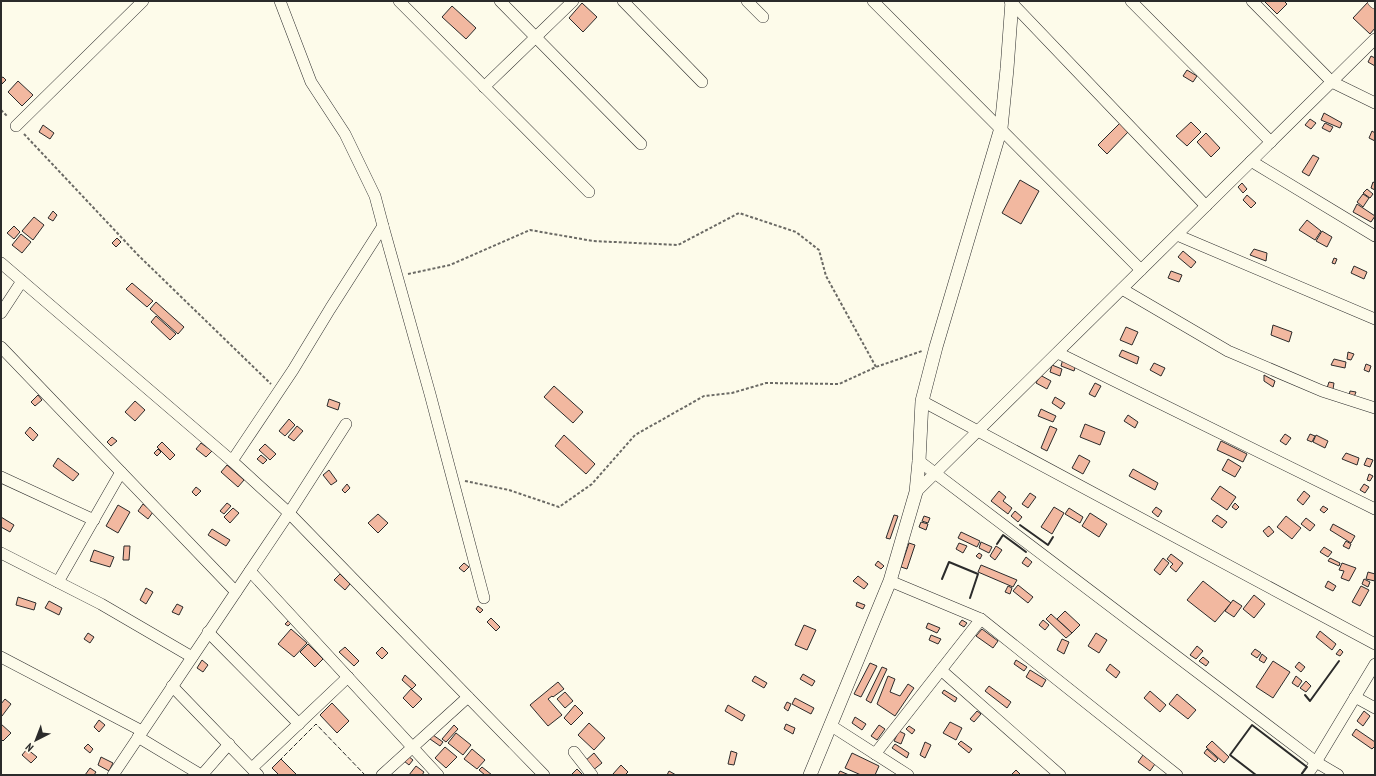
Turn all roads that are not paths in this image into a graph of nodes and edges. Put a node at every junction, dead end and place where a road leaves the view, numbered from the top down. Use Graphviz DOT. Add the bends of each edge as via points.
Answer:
graph roads {
  1 [pos="143,1"];
  2 [pos="280,1"];
  3 [pos="399,1"];
  4 [pos="500,1"];
  5 [pos="573,1"];
  6 [pos="623,1"];
  7 [pos="747,1"];
  8 [pos="873,1"];
  9 [pos="1131,1"];
  10 [pos="1252,1"];
  11 [pos="1373,1"];
  12 [pos="1012,2"];
  13 [pos="1375,3"];
  14 [pos="763,17"];
  15 [pos="536,37"];
  16 [pos="1375,39"];
  17 [pos="702,82"];
  18 [pos="1332,82"];
  19 [pos="484,87"];
  20 [pos="1375,103"];
  21 [pos="16,126"];
  22 [pos="1000,128"];
  23 [pos="1271,142"];
  24 [pos="641,144"];
  25 [pos="1251,161"];
  26 [pos="589,192"];
  27 [pos="1206,206"];
  28 [pos="383,226"];
  29 [pos="1177,234"];
  30 [pos="1375,236"];
  31 [pos="1,263"];
  32 [pos="1141,270"];
  33 [pos="22,281"];
  34 [pos="1122,289"];
  35 [pos="1,313"];
  36 [pos="1375,319"];
  37 [pos="1,347"];
  38 [pos="1058,353"];
  39 [pos="922,401"];
  40 [pos="1375,408"];
  41 [pos="346,424"];
  42 [pos="978,431"];
  43 [pos="920,460"];
  44 [pos="232,461"];
  45 [pos="121,472"];
  46 [pos="936,473"];
  47 [pos="1,477"];
  48 [pos="916,492"];
  49 [pos="1375,509"];
  50 [pos="289,513"];
  51 [pos="94,520"];
  52 [pos="1,553"];
  53 [pos="250,570"];
  54 [pos="890,581"];
  55 [pos="58,582"];
  56 [pos="236,592"];
  57 [pos="484,598"];
  58 [pos="981,619"];
  59 [pos="208,632"];
  60 [pos="1375,644"];
  61 [pos="1,657"];
  62 [pos="192,657"];
  63 [pos="1375,664"];
  64 [pos="940,670"];
  65 [pos="348,677"];
  66 [pos="172,686"];
  67 [pos="468,697"];
  68 [pos="1355,697"];
  69 [pos="1375,708"];
  70 [pos="299,724"];
  71 [pos="830,725"];
  72 [pos="140,734"];
  73 [pos="229,744"];
  74 [pos="413,747"];
  75 [pos="574,752"];
  76 [pos="874,754"];
  77 [pos="1316,762"];
  78 [pos="255,772"];
  79 [pos="113,775"];
  80 [pos="201,775"];
  81 [pos="382,775"];
  82 [pos="438,775"];
  83 [pos="544,775"];
  84 [pos="592,775"];
  85 [pos="810,775"];
  86 [pos="908,775"];
  87 [pos="1060,775"];
  88 [pos="1177,775"];
  89 [pos="1307,775"];
  90 [pos="1338,775"];
  1 -- 21 [label="street"];
  2 -- 28 [label="street" via="311,82 345,134 375,196"];
  3 -- 19 [label="street"];
  4 -- 15 [label="street"];
  5 -- 15 [label="street"];
  6 -- 17 [label="street"];
  7 -- 14 [label="street"];
  8 -- 22 [label="street"];
  9 -- 23 [label="street"];
  10 -- 18 [label="street"];
  11 -- 13 [label="street"];
  12 -- 22 [label="street"];
  12 -- 27 [label="street"];
  15 -- 19 [label="street"];
  15 -- 24 [label="street"];
  16 -- 18 [label="street"];
  18 -- 20 [label="street"];
  18 -- 23 [label="street"];
  19 -- 26 [label="street"];
  22 -- 32 [label="street"];
  22 -- 39 [label="street"];
  23 -- 25 [label="street"];
  25 -- 27 [label="street"];
  25 -- 30 [label="street"];
  27 -- 29 [label="street"];
  28 -- 44 [label="street"];
  28 -- 57 [label="street"];
  29 -- 32 [label="street"];
  29 -- 36 [label="street"];
  31 -- 33 [label="street"];
  32 -- 34 [label="street"];
  33 -- 35 [label="street"];
  33 -- 44 [label="street"];
  34 -- 38 [label="street"];
  34 -- 40 [label="street" via="1228,351 1322,392"];
  37 -- 45 [label="street"];
  38 -- 42 [label="street"];
  38 -- 49 [label="street"];
  39 -- 42 [label="street"];
  39 -- 43 [label="street"];
  41 -- 50 [label="street"];
  42 -- 46 [label="street"];
  42 -- 60 [label="street"];
  43 -- 46 [label="street"];
  43 -- 48 [label="street"];
  44 -- 50 [label="street"];
  45 -- 51 [label="street"];
  45 -- 56 [label="street"];
  46 -- 48 [label="street"];
  46 -- 77 [label="street"];
  47 -- 51 [label="street"];
  48 -- 54 [label="street"];
  50 -- 53 [label="street"];
  50 -- 67 [label="street"];
  51 -- 55 [label="street"];
  52 -- 55 [label="street"];
  53 -- 56 [label="street"];
  53 -- 65 [label="street"];
  54 -- 58 [label="street"];
  54 -- 71 [label="street"];
  55 -- 62 [label="street"];
  56 -- 59 [label="street"];
  58 -- 64 [label="street"];
  58 -- 88 [label="street"];
  59 -- 62 [label="street"];
  59 -- 70 [label="street"];
  61 -- 72 [label="street"];
  62 -- 66 [label="street"];
  63 -- 68 [label="street"];
  64 -- 76 [label="street"];
  64 -- 87 [label="street"];
  65 -- 70 [label="street"];
  65 -- 74 [label="street"];
  66 -- 72 [label="street"];
  66 -- 73 [label="street"];
  67 -- 74 [label="street"];
  67 -- 83 [label="street"];
  68 -- 69 [label="street"];
  68 -- 77 [label="street"];
  70 -- 78 [label="street"];
  71 -- 76 [label="street"];
  71 -- 85 [label="street"];
  72 -- 79 [label="street"];
  72 -- 80 [label="street"];
  73 -- 78 [label="street"];
  73 -- 80 [label="street"];
  74 -- 81 [label="street"];
  74 -- 82 [label="street"];
  75 -- 84 [label="street"];
  76 -- 86 [label="street"];
  77 -- 89 [label="street"];
  77 -- 90 [label="street"];
}
